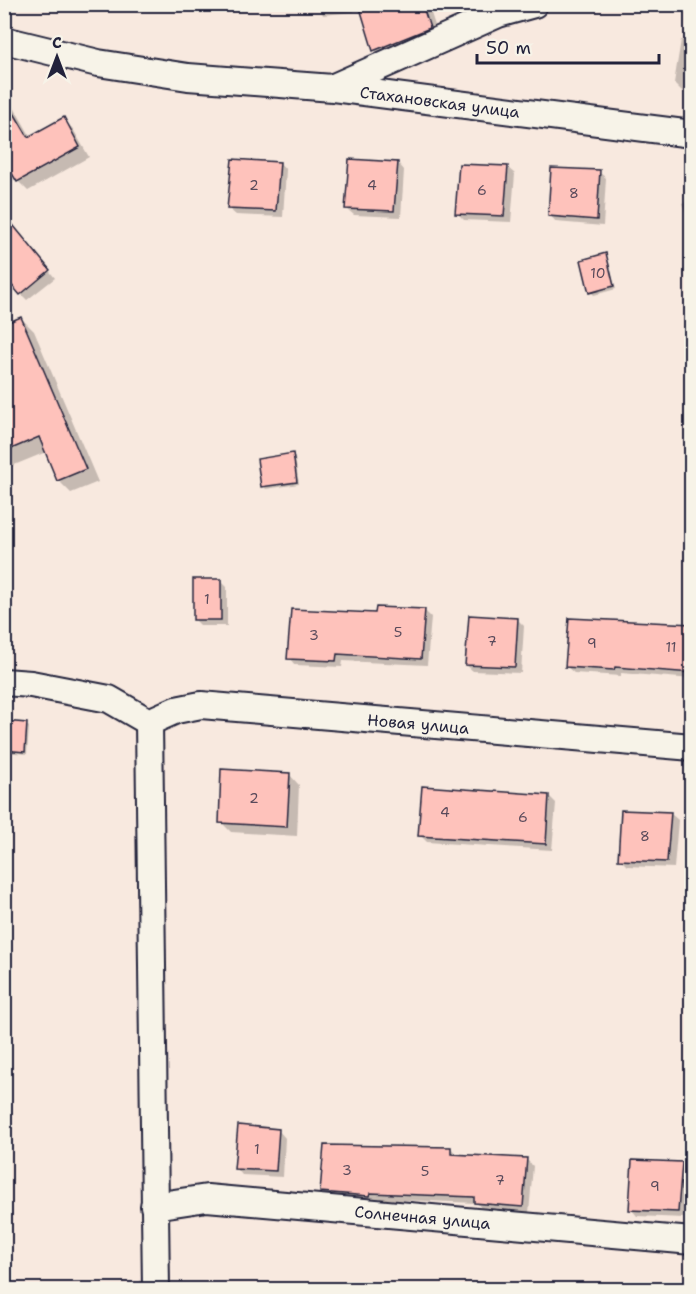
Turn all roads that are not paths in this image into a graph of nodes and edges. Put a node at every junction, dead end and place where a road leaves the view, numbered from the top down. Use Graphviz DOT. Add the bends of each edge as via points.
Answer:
graph roads {
  1 [pos="534,4"];
  2 [pos="4,40"];
  3 [pos="333,88"];
  4 [pos="692,134"];
  5 [pos="4,682"];
  6 [pos="149,722"];
  7 [pos="692,747"];
  8 [pos="154,1206"];
  9 [pos="692,1241"];
  10 [pos="156,1290"];
  1 -- 3 [label="street" via="498,14"];
  2 -- 3 [label="street, Стахановская улица" via="98,63 188,77"];
  3 -- 4 [label="street, Стахановская улица"];
  5 -- 6 [label="street" via="110,699"];
  6 -- 7 [label="street, Новая улица" via="176,710 201,705"];
  6 -- 8 [label="street"];
  8 -- 9 [label="street, Солнечная улица" via="207,1198"];
  8 -- 10 [label="street"];
}
